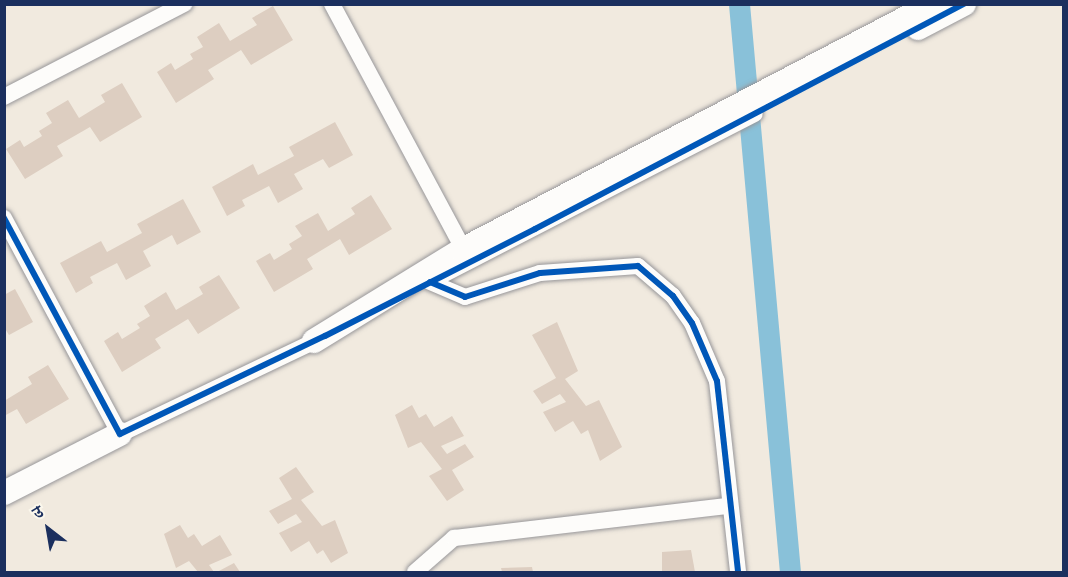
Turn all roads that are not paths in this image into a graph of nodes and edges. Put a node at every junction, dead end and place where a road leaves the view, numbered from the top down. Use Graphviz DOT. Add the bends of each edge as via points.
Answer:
graph roads {
  1 [pos="184,4"];
  2 [pos="332,4"];
  3 [pos="933,4"];
  4 [pos="964,4"];
  5 [pos="4,97"];
  6 [pos="752,107"];
  7 [pos="4,218"];
  8 [pos="466,256"];
  9 [pos="430,282"];
  10 [pos="314,341"];
  11 [pos="120,434"];
  12 [pos="4,493"];
  13 [pos="725,506"];
  14 [pos="419,571"];
  15 [pos="738,573"];
  1 -- 5 [label="street"];
  2 -- 8 [label="street"];
  3 -- 6 [label="street"];
  4 -- 6 [label="street"];
  6 -- 8 [label="street"];
  7 -- 11 [label="street"];
  8 -- 9 [label="street"];
  8 -- 10 [label="street"];
  9 -- 10 [label="street"];
  9 -- 15 [label="street" via="465,297 540,273 638,266 673,296 692,323 717,381"];
  10 -- 11 [label="street"];
  11 -- 12 [label="street"];
  13 -- 14 [label="street" via="454,538"];
}
